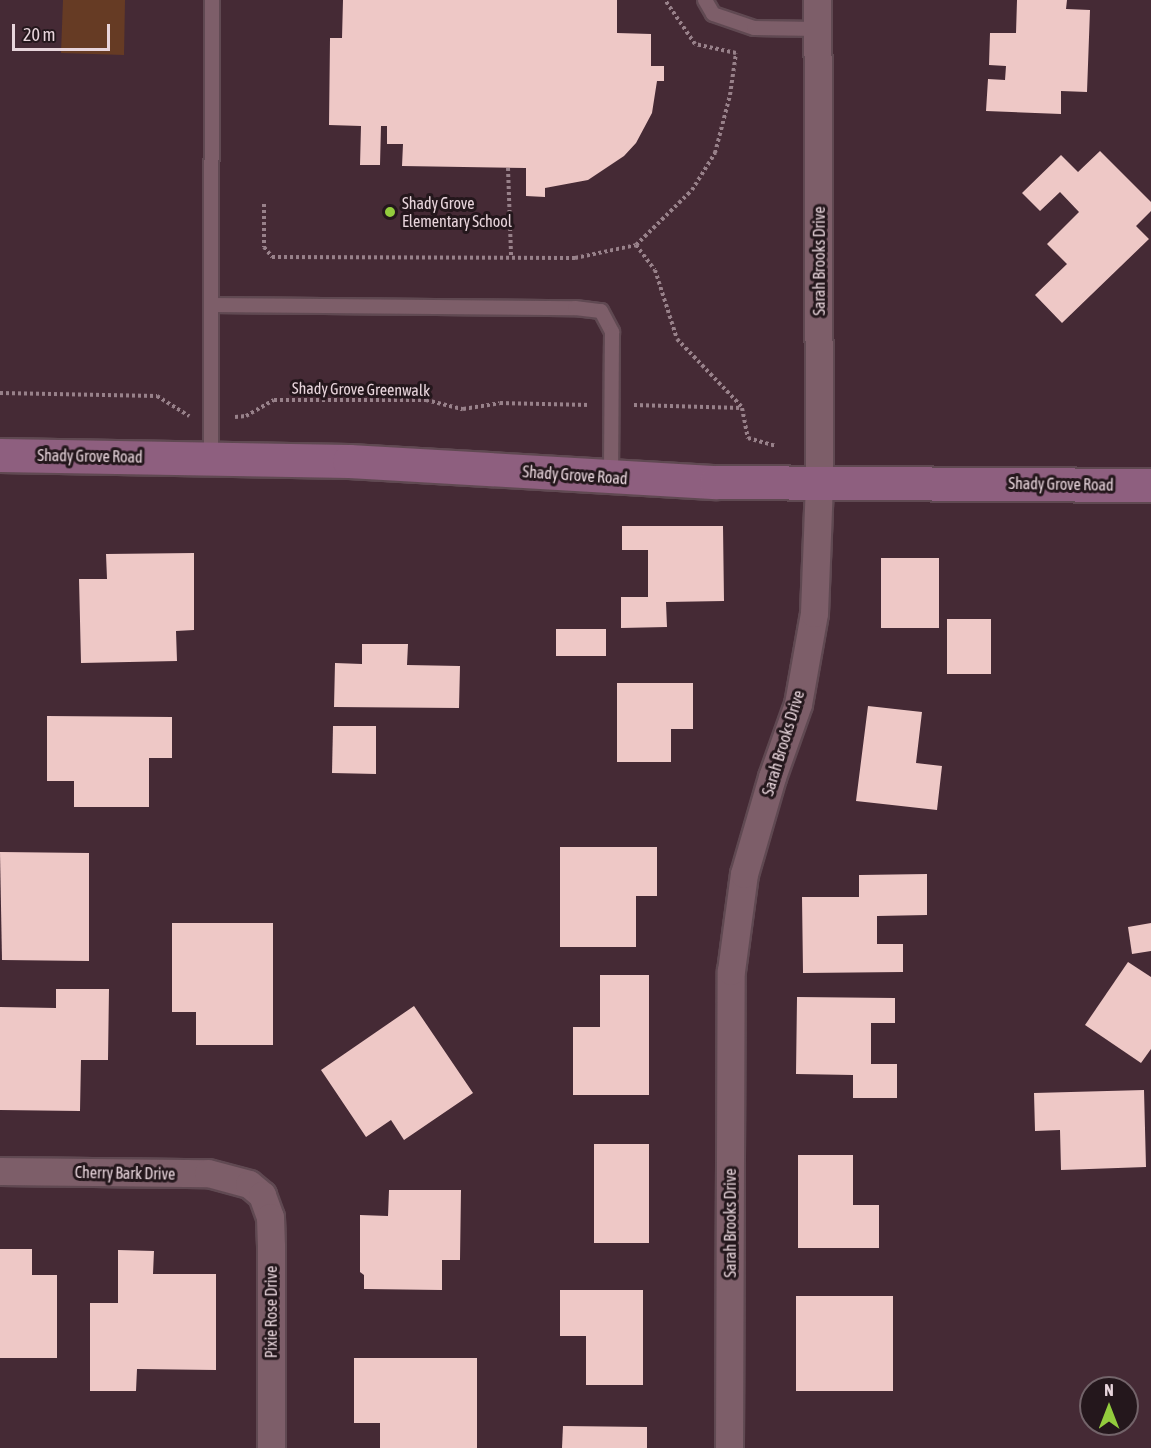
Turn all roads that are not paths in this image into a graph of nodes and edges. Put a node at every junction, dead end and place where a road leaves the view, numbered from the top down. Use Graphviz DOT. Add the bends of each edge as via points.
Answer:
graph roads {
  1 [pos="212,0"];
  2 [pos="705,0"];
  3 [pos="817,0"];
  4 [pos="817,29"];
  5 [pos="210,305"];
  6 [pos="0,455"];
  7 [pos="211,458"];
  8 [pos="611,478"];
  9 [pos="819,482"];
  10 [pos="1151,485"];
  11 [pos="0,1171"];
  12 [pos="249,1184"];
  13 [pos="272,1448"];
  14 [pos="729,1448"];
  1 -- 5 [label="lane"];
  2 -- 4 [label="lane" via="712,14 754,28"];
  3 -- 4 [label="street, Sarah Brooks Drive"];
  4 -- 9 [label="street, Sarah Brooks Drive"];
  5 -- 7 [label="lane"];
  5 -- 8 [label="lane" via="601,311 612,332"];
  6 -- 7 [label="main road, Shady Grove Road"];
  7 -- 8 [label="main road, Shady Grove Road" via="384,463"];
  8 -- 9 [label="main road, Shady Grove Road"];
  9 -- 10 [label="main road, Shady Grove Road"];
  9 -- 14 [label="street, Sarah Brooks Drive" via="814,613 798,704 744,874 731,971"];
  11 -- 12 [label="street, Cherry Bark Drive" via="208,1173"];
  12 -- 13 [label="street, Pixie Rose Drive" via="262,1195 270,1217"];
}
